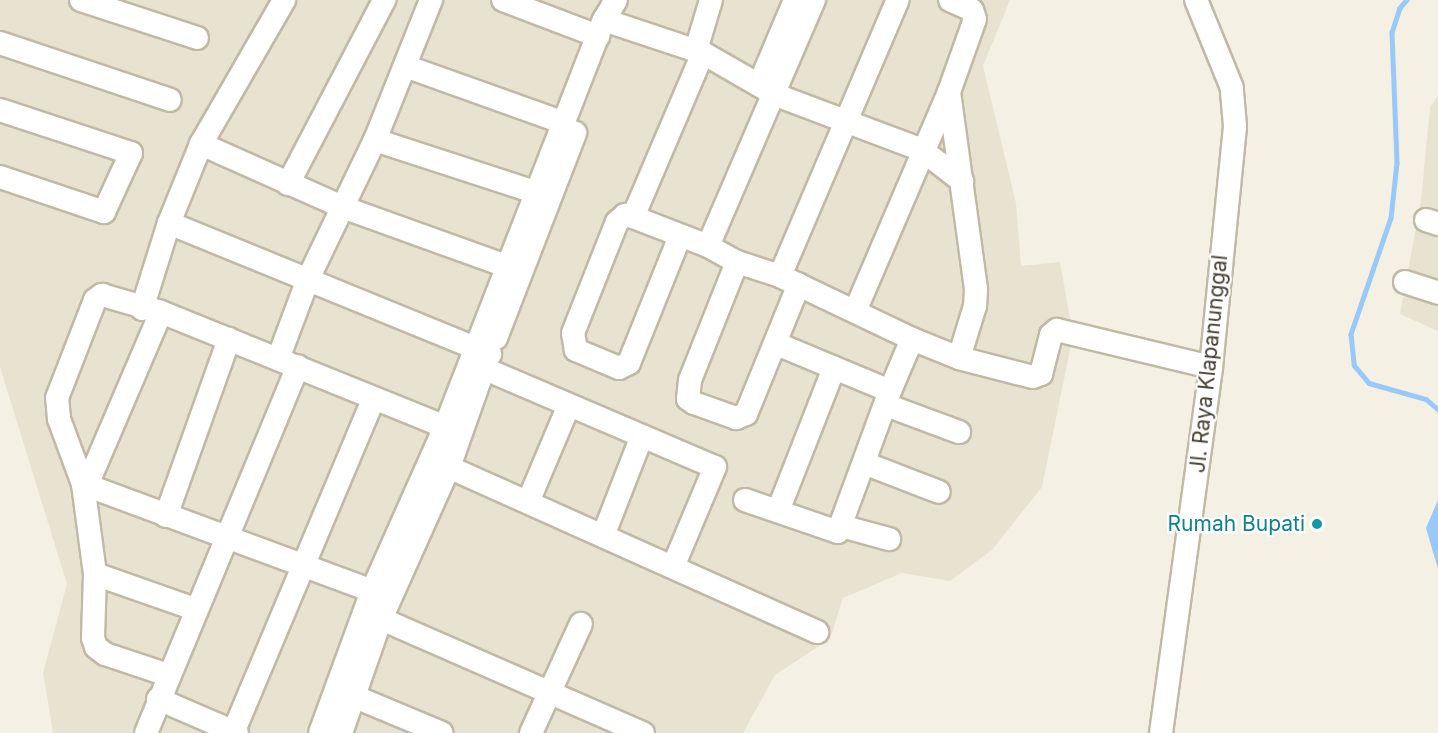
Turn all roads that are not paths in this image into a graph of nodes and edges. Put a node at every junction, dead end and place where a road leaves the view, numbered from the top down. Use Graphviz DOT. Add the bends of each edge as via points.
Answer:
graph roads {
  1 [pos="81,0"];
  2 [pos="284,0"];
  3 [pos="384,0"];
  4 [pos="502,0"];
  5 [pos="711,0"];
  6 [pos="795,0"];
  7 [pos="814,0"];
  8 [pos="898,0"];
  9 [pos="950,0"];
  10 [pos="1196,0"];
  11 [pos="423,2"];
  12 [pos="610,18"];
  13 [pos="197,38"];
  14 [pos="0,43"];
  15 [pos="699,52"];
  16 [pos="405,66"];
  17 [pos="768,90"];
  18 [pos="949,93"];
  19 [pos="170,100"];
  20 [pos="0,110"];
  21 [pos="849,121"];
  22 [pos="564,123"];
  23 [pos="375,141"];
  24 [pos="201,144"];
  25 [pos="922,150"];
  26 [pos="0,177"];
  27 [pos="962,181"];
  28 [pos="288,184"];
  29 [pos="535,192"];
  30 [pos="345,208"];
  31 [pos="633,218"];
  32 [pos="169,223"];
  33 [pos="680,236"];
  34 [pos="708,246"];
  35 [pos="736,262"];
  36 [pos="506,266"];
  37 [pos="308,279"];
  38 [pos="789,280"];
  39 [pos="1405,282"];
  40 [pos="1438,293"];
  41 [pos="856,309"];
  42 [pos="152,310"];
  43 [pos="229,339"];
  44 [pos="912,339"];
  45 [pos="777,344"];
  46 [pos="481,358"];
  47 [pos="959,358"];
  48 [pos="288,362"];
  49 [pos="834,368"];
  50 [pos="1211,368"];
  51 [pos="374,398"];
  52 [pos="888,398"];
  53 [pos="569,405"];
  54 [pos="445,427"];
  55 [pos="959,432"];
  56 [pos="642,436"];
  57 [pos="440,463"];
  58 [pos="864,463"];
  59 [pos="85,484"];
  60 [pos="939,492"];
  61 [pos="745,500"];
  62 [pos="528,502"];
  63 [pos="777,511"];
  64 [pos="166,516"];
  65 [pos="841,526"];
  66 [pos="603,536"];
  67 [pos="225,537"];
  68 [pos="889,539"];
  69 [pos="303,565"];
  70 [pos="673,567"];
  71 [pos="95,574"];
  72 [pos="372,607"];
  73 [pos="195,609"];
  74 [pos="581,624"];
  75 [pos="817,632"];
  76 [pos="168,675"];
  77 [pos="549,692"];
  78 [pos="346,693"];
  79 [pos="158,699"];
  80 [pos="234,732"];
  81 [pos="146,733"];
  82 [pos="320,733"];
  83 [pos="341,733"];
  84 [pos="442,733"];
  85 [pos="531,733"];
  86 [pos="644,733"];
  87 [pos="1161,733"];
  1 -- 13 [label="street"];
  2 -- 24 [label="street"];
  3 -- 28 [label="street"];
  4 -- 12 [label="street"];
  5 -- 15 [label="street"];
  6 -- 17 [label="street"];
  7 -- 17 [label="street"];
  8 -- 21 [label="street"];
  9 -- 18 [label="street" via="972,10 975,19"];
  10 -- 50 [label="street, Jl. Raya Klapanunggal" via="1229,79 1235,126"];
  11 -- 16 [label="street"];
  12 -- 15 [label="street"];
  12 -- 22 [label="street"];
  12 -- 46 [label="street"];
  14 -- 19 [label="street"];
  15 -- 17 [label="street"];
  15 -- 31 [label="street"];
  16 -- 22 [label="street"];
  16 -- 23 [label="street"];
  17 -- 21 [label="street"];
  17 -- 34 [label="street"];
  18 -- 25 [label="street"];
  18 -- 27 [label="street"];
  20 -- 26 [label="street" via="131,153 104,212"];
  21 -- 25 [label="street"];
  21 -- 38 [label="street"];
  22 -- 29 [label="street"];
  23 -- 29 [label="street"];
  23 -- 30 [label="street"];
  24 -- 28 [label="street"];
  24 -- 32 [label="street"];
  25 -- 27 [label="street"];
  25 -- 41 [label="street"];
  27 -- 47 [label="street" via="976,299"];
  28 -- 30 [label="street"];
  29 -- 36 [label="street"];
  30 -- 36 [label="street"];
  30 -- 37 [label="street"];
  31 -- 33 [label="street"];
  31 -- 33 [label="street" via="625,215 619,219 572,341 579,352 619,368 631,359"];
  32 -- 37 [label="street"];
  32 -- 42 [label="street"];
  33 -- 34 [label="street"];
  34 -- 35 [label="street"];
  35 -- 38 [label="street"];
  35 -- 45 [label="street" via="690,380 688,399 736,418 743,417"];
  36 -- 46 [label="street"];
  37 -- 46 [label="street"];
  37 -- 48 [label="street"];
  38 -- 41 [label="street"];
  38 -- 45 [label="street"];
  39 -- 40 [label="street"];
  41 -- 44 [label="street"];
  42 -- 43 [label="street"];
  42 -- 59 [label="street"];
  42 -- 59 [label="street" via="102,295 95,300 59,384 59,419"];
  43 -- 48 [label="street"];
  43 -- 64 [label="street"];
  44 -- 47 [label="street"];
  44 -- 52 [label="street"];
  45 -- 49 [label="street"];
  46 -- 53 [label="street"];
  46 -- 54 [label="street"];
  46 -- 57 [label="street"];
  47 -- 50 [label="street" via="1037,376 1043,370 1051,336 1057,330"];
  48 -- 51 [label="street"];
  48 -- 67 [label="street"];
  49 -- 52 [label="street"];
  49 -- 63 [label="street"];
  50 -- 87 [label="street, Jl. Raya Klapanunggal"];
  51 -- 54 [label="street"];
  51 -- 69 [label="street"];
  52 -- 55 [label="street"];
  52 -- 58 [label="street"];
  53 -- 56 [label="street"];
  53 -- 62 [label="street"];
  54 -- 57 [label="street"];
  56 -- 66 [label="street"];
  56 -- 70 [label="street" via="715,467"];
  57 -- 62 [label="street"];
  57 -- 72 [label="street"];
  57 -- 72 [label="street"];
  58 -- 60 [label="street"];
  58 -- 65 [label="street"];
  59 -- 64 [label="street"];
  59 -- 71 [label="street"];
  61 -- 63 [label="street"];
  62 -- 66 [label="street"];
  63 -- 65 [label="street" via="833,533"];
  64 -- 67 [label="street"];
  65 -- 68 [label="street"];
  66 -- 70 [label="street"];
  67 -- 69 [label="street"];
  67 -- 73 [label="street"];
  69 -- 72 [label="street"];
  69 -- 80 [label="street"];
  70 -- 75 [label="street"];
  71 -- 73 [label="street"];
  71 -- 76 [label="street" via="96,647"];
  72 -- 77 [label="street"];
  72 -- 78 [label="street"];
  73 -- 76 [label="street"];
  74 -- 77 [label="street"];
  76 -- 79 [label="street"];
  77 -- 85 [label="street"];
  77 -- 86 [label="street"];
  78 -- 82 [label="street"];
  78 -- 83 [label="street"];
  78 -- 84 [label="street"];
  79 -- 80 [label="street"];
  79 -- 81 [label="street"];
}
